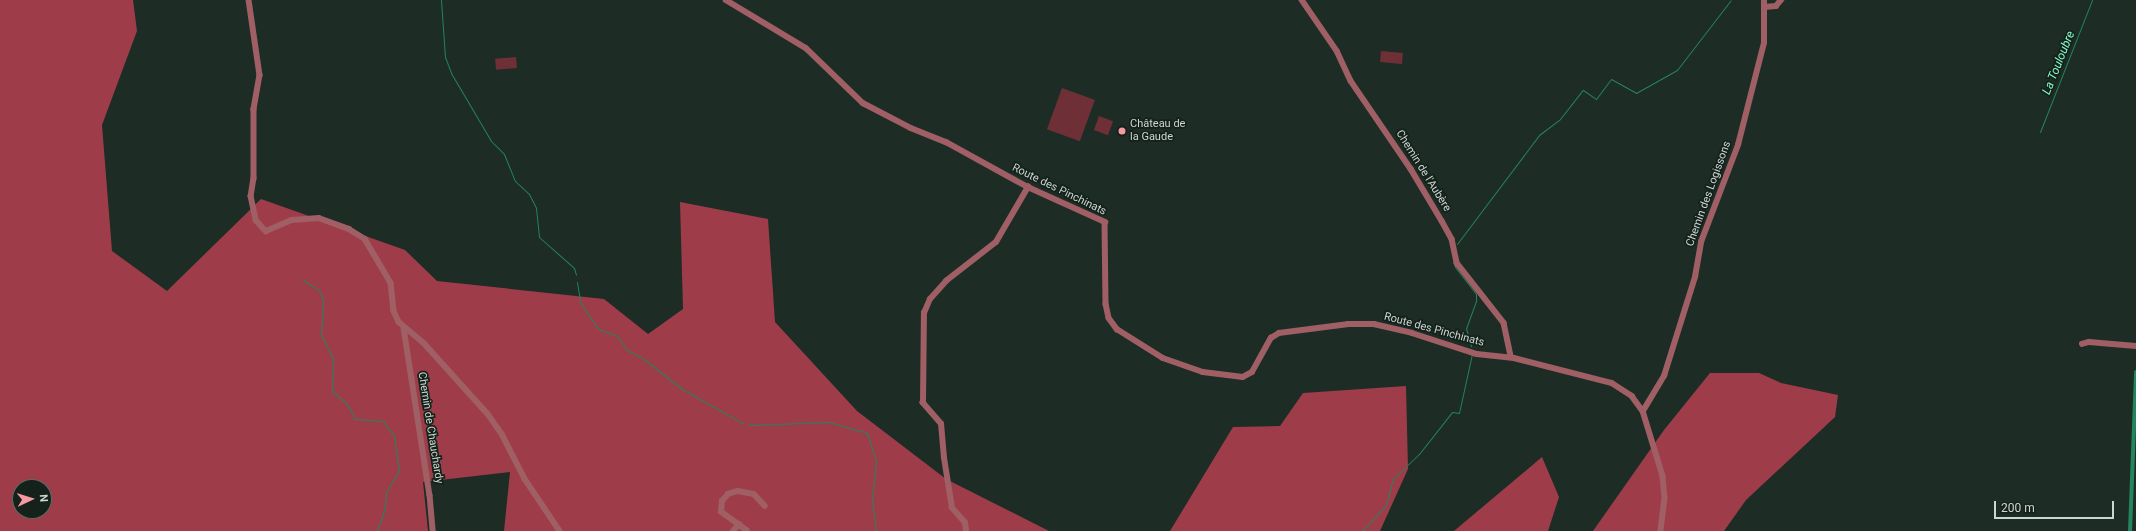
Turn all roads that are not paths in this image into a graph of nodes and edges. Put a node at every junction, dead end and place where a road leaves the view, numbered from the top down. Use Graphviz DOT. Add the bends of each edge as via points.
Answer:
graph roads {
  1 [pos="249,0"];
  2 [pos="726,0"];
  3 [pos="1302,0"];
  4 [pos="1764,0"];
  5 [pos="1781,0"];
  6 [pos="1764,7"];
  7 [pos="1028,187"];
  8 [pos="404,328"];
  9 [pos="2082,344"];
  10 [pos="2136,346"];
  11 [pos="1511,357"];
  12 [pos="1643,411"];
  13 [pos="765,506"];
  14 [pos="739,524"];
  15 [pos="433,531"];
  16 [pos="560,531"];
  17 [pos="733,531"];
  18 [pos="747,531"];
  19 [pos="966,531"];
  20 [pos="1661,531"];
  1 -- 8 [label="street" via="260,75 254,108 254,178 251,196 256,220 266,231 292,220 312,217 329,221 361,235 373,249 389,277 393,288 394,311"];
  2 -- 7 [label="street, Route des Pinchinats" via="806,48 863,103 910,128 946,142"];
  3 -- 11 [label="street, Chemin de l'Aubère" via="1337,51 1346,73 1411,169 1442,221 1452,239 1457,263 1504,323"];
  4 -- 6 [label="street, Chemin des Logissons"];
  5 -- 6 [label="street" via="1776,6"];
  6 -- 12 [label="street, Chemin des Logissons" via="1764,43 1738,145 1706,228 1695,277 1664,376"];
  7 -- 11 [label="street, Route des Pinchinats" via="1105,222 1106,304 1112,324 1147,349 1189,368 1243,377 1252,372 1271,338 1279,333 1348,324 1374,324 1477,354"];
  7 -- 19 [label="street" via="996,242 946,281 930,299 924,313 923,403 941,424 952,508 965,523"];
  8 -- 15 [label="street, Chemin de Chauchardy" via="430,495"];
  8 -- 16 [label="street" via="424,343 488,414 502,434 524,478"];
  9 -- 10 [label="street" via="2089,342"];
  11 -- 12 [label="street, Route des Pinchinats" via="1612,383 1632,396"];
  12 -- 20 [label="street, Route des Pinchinats" via="1663,476 1665,498"];
  13 -- 14 [label="street" via="754,494 738,491 728,494 722,501 720,512"];
  14 -- 17 [label="street"];
  14 -- 18 [label="street"];
}
